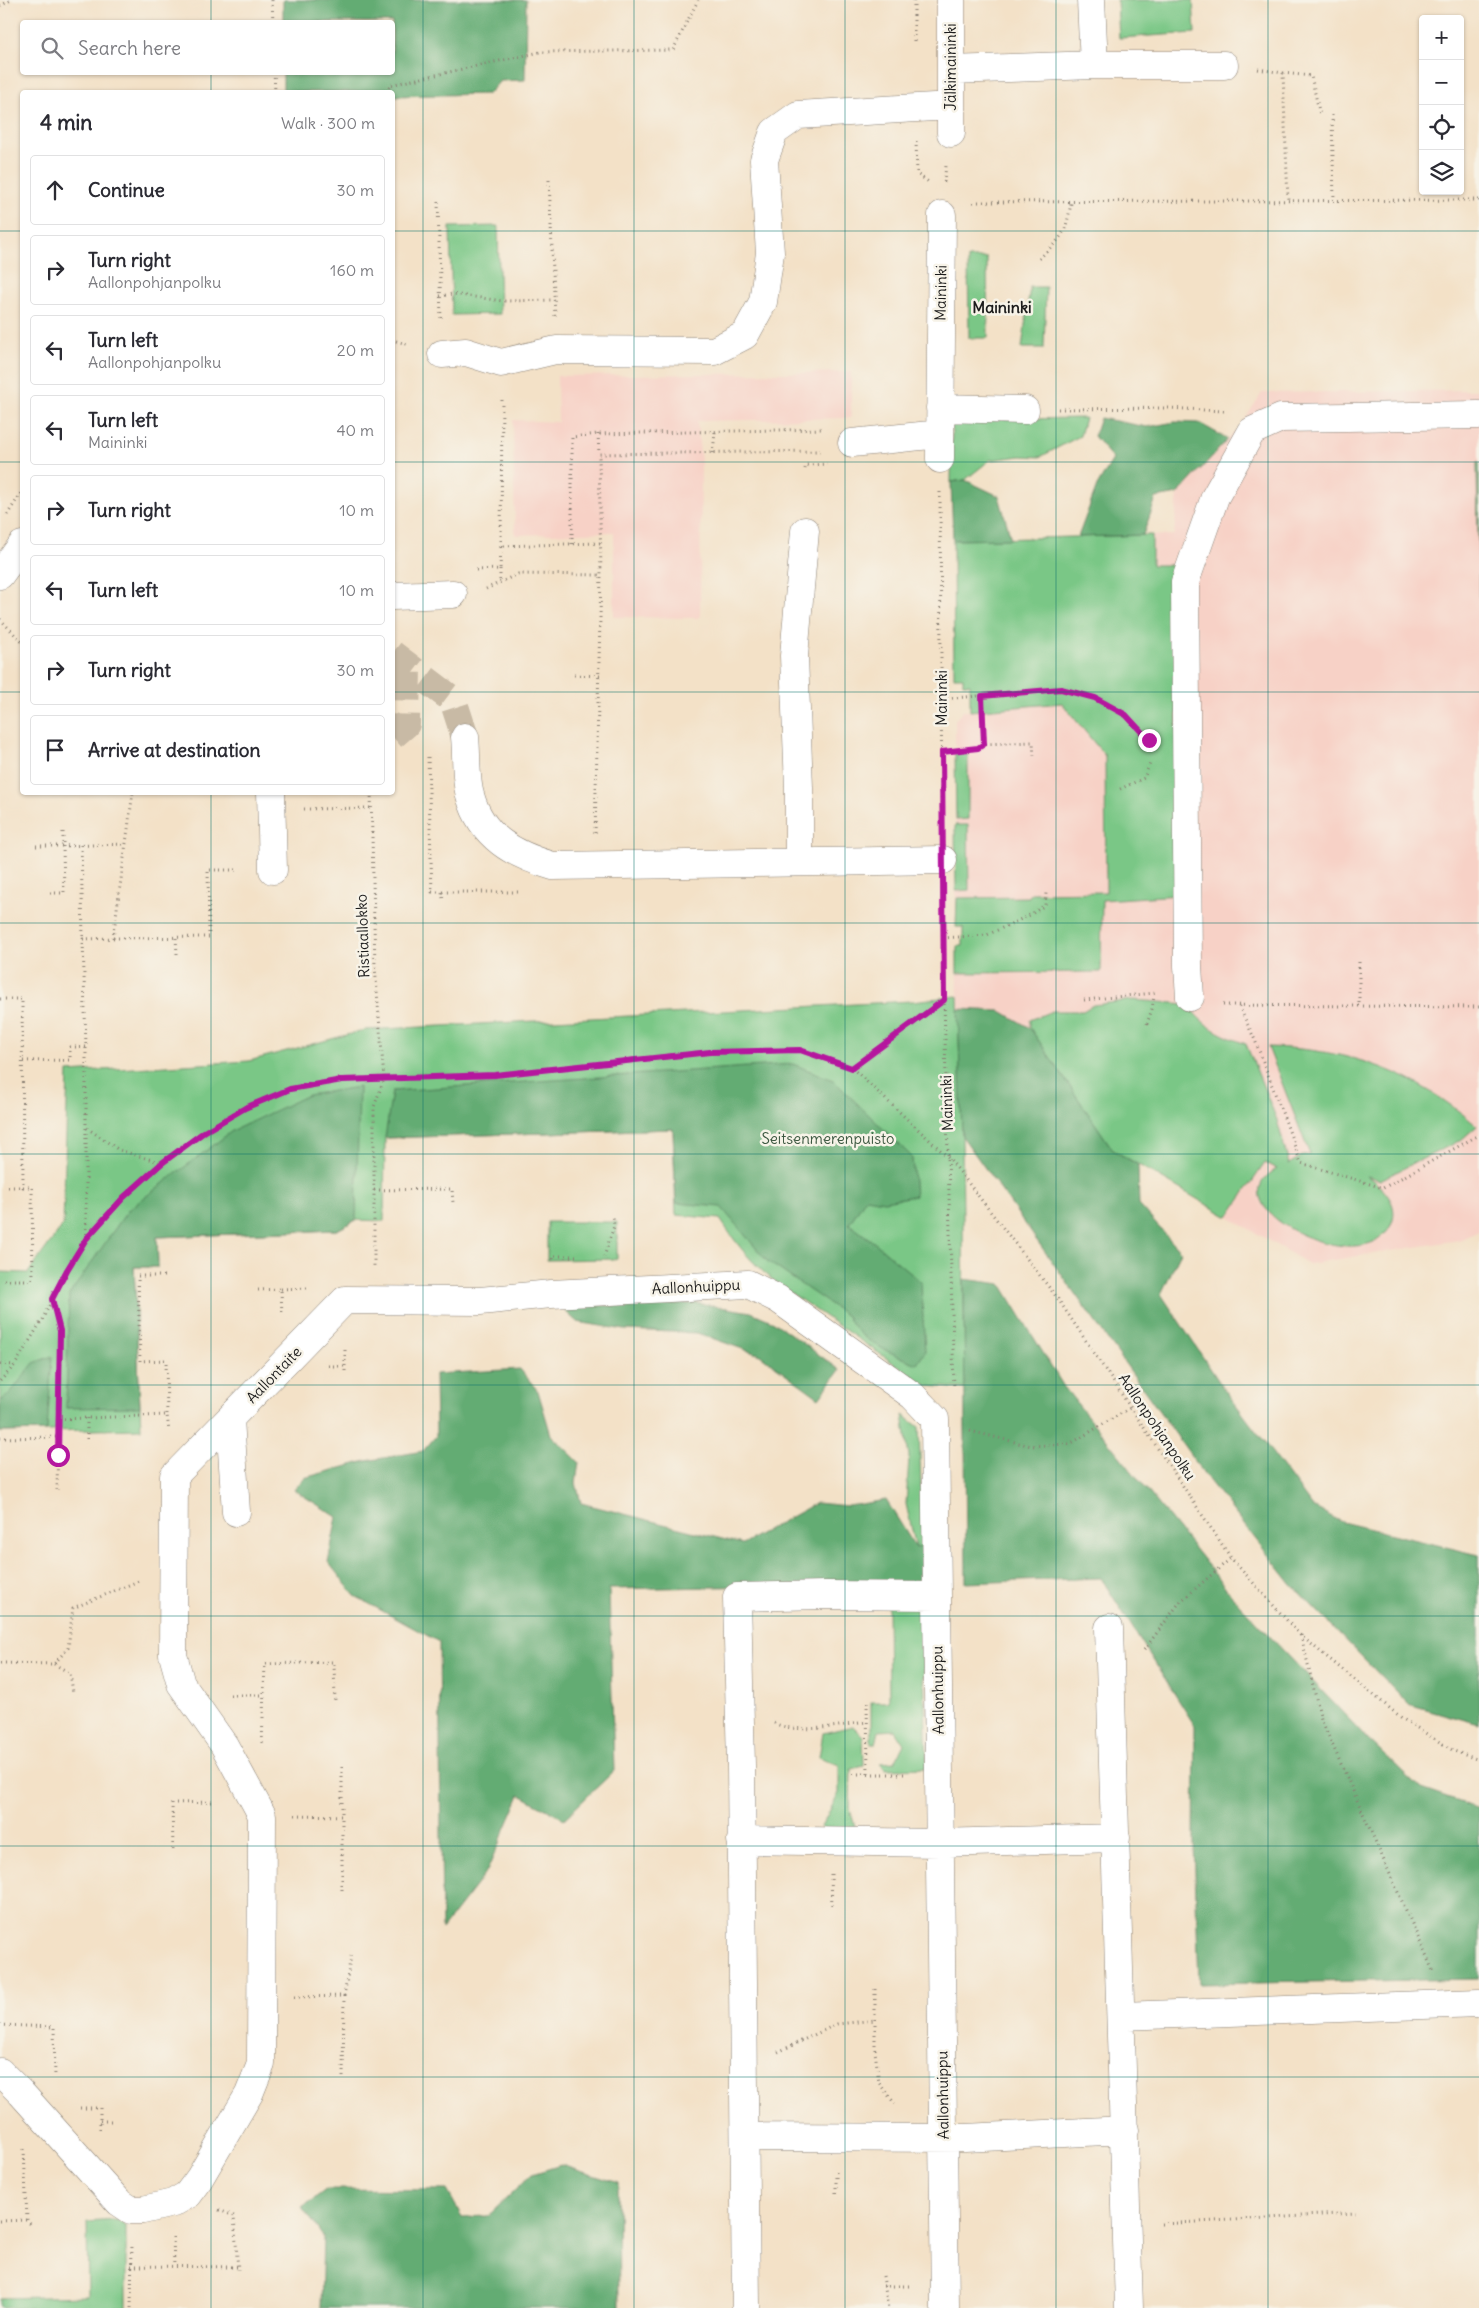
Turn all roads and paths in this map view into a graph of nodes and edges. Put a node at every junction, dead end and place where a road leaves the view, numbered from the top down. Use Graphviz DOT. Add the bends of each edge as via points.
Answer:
graph roads {
  1 [pos="11,0"];
  2 [pos="272,0"];
  3 [pos="698,0"];
  4 [pos="951,0"];
  5 [pos="1091,0"];
  6 [pos="0,6"];
  7 [pos="273,20"];
  8 [pos="1094,65"];
  9 [pos="1224,65"];
  10 [pos="951,70"];
  11 [pos="1283,72"];
  12 [pos="274,75"];
  13 [pos="275,90"];
  14 [pos="387,90"];
  15 [pos="951,106"];
  16 [pos="1320,115"];
  17 [pos="1332,115"];
  18 [pos="951,133"];
  19 [pos="549,180"];
  20 [pos="1334,200"];
  21 [pos="1479,200"];
  22 [pos="1288,201"];
  23 [pos="438,202"];
  24 [pos="972,202"];
  25 [pos="1071,203"];
  26 [pos="942,215"];
  27 [pos="1039,259"];
  28 [pos="440,296"];
  29 [pos="442,354"];
  30 [pos="502,410"];
  31 [pos="1025,410"];
  32 [pos="1479,415"];
  33 [pos="1281,418"];
  34 [pos="715,432"];
  35 [pos="598,434"];
  36 [pos="940,434"];
  37 [pos="852,443"];
  38 [pos="822,451"];
  39 [pos="713,452"];
  40 [pos="599,454"];
  41 [pos="20,495"];
  42 [pos="6,517"];
  43 [pos="805,531"];
  44 [pos="600,543"];
  45 [pos="572,544"];
  46 [pos="501,546"];
  47 [pos="20,548"];
  48 [pos="500,569"];
  49 [pos="471,570"];
  50 [pos="0,575"];
  51 [pos="601,575"];
  52 [pos="500,580"];
  53 [pos="480,592"];
  54 [pos="453,594"];
  55 [pos="395,596"];
  56 [pos="0,619"];
  57 [pos="20,640"];
  58 [pos="574,675"];
  59 [pos="600,676"];
  60 [pos="982,696"];
  61 [pos="942,700"];
  62 [pos="465,738"];
  63 [pos="984,744"];
  64 [pos="1151,749"];
  65 [pos="942,752"];
  66 [pos="428,757"];
  67 [pos="1034,757"];
  68 [pos="1152,758"];
  69 [pos="1120,789"];
  70 [pos="133,795"];
  71 [pos="271,795"];
  72 [pos="371,795"];
  73 [pos="371,808"];
  74 [pos="297,809"];
  75 [pos="63,832"];
  76 [pos="125,844"];
  77 [pos="81,845"];
  78 [pos="36,846"];
  79 [pos="63,846"];
  80 [pos="943,860"];
  81 [pos="799,862"];
  82 [pos="593,866"];
  83 [pos="273,870"];
  84 [pos="442,892"];
  85 [pos="509,892"];
  86 [pos="50,893"];
  87 [pos="1046,893"];
  88 [pos="443,898"];
  89 [pos="113,938"];
  90 [pos="176,938"];
  91 [pos="943,938"];
  92 [pos="83,939"];
  93 [pos="176,954"];
  94 [pos="1359,962"];
  95 [pos="1154,993"];
  96 [pos="1190,997"];
  97 [pos="0,999"];
  98 [pos="944,1000"];
  99 [pos="1084,1000"];
  100 [pos="1238,1006"];
  101 [pos="1360,1006"];
  102 [pos="1479,1007"];
  103 [pos="1147,1024"];
  104 [pos="86,1047"];
  105 [pos="23,1061"];
  106 [pos="852,1068"];
  107 [pos="384,1079"];
  108 [pos="86,1128"];
  109 [pos="1479,1135"];
  110 [pos="949,1158"];
  111 [pos="162,1163"];
  112 [pos="8,1186"];
  113 [pos="23,1187"];
  114 [pos="374,1190"];
  115 [pos="454,1202"];
  116 [pos="613,1216"];
  117 [pos="614,1226"];
  118 [pos="86,1239"];
  119 [pos="374,1269"];
  120 [pos="164,1276"];
  121 [pos="0,1280"];
  122 [pos="281,1289"];
  123 [pos="293,1289"];
  124 [pos="634,1291"];
  125 [pos="52,1299"];
  126 [pos="0,1364"];
  127 [pos="15,1365"];
  128 [pos="0,1381"];
  129 [pos="954,1390"];
  130 [pos="1130,1408"];
  131 [pos="154,1415"];
  132 [pos="168,1415"];
  133 [pos="87,1418"];
  134 [pos="230,1419"];
  135 [pos="58,1420"];
  136 [pos="964,1430"];
  137 [pos="59,1437"];
  138 [pos="0,1438"];
  139 [pos="87,1440"];
  140 [pos="57,1490"];
  141 [pos="236,1512"];
  142 [pos="1230,1558"];
  143 [pos="142,1580"];
  144 [pos="937,1596"];
  145 [pos="1109,1628"];
  146 [pos="1300,1635"];
  147 [pos="1144,1649"];
  148 [pos="0,1663"];
  149 [pos="54,1664"];
  150 [pos="264,1686"];
  151 [pos="73,1692"];
  152 [pos="249,1695"];
  153 [pos="264,1695"];
  154 [pos="738,1700"];
  155 [pos="335,1701"];
  156 [pos="867,1702"];
  157 [pos="867,1722"];
  158 [pos="1479,1760"];
  159 [pos="342,1767"];
  160 [pos="853,1774"];
  161 [pos="868,1774"];
  162 [pos="914,1774"];
  163 [pos="172,1803"];
  164 [pos="262,1814"];
  165 [pos="342,1816"];
  166 [pos="1116,1838"];
  167 [pos="741,1840"];
  168 [pos="940,1843"];
  169 [pos="173,1849"];
  170 [pos="831,1884"];
  171 [pos="342,1890"];
  172 [pos="832,1908"];
  173 [pos="351,1956"];
  174 [pos="875,1988"];
  175 [pos="344,1996"];
  176 [pos="261,1997"];
  177 [pos="1479,2004"];
  178 [pos="1448,2005"];
  179 [pos="1121,2016"];
  180 [pos="876,2020"];
  181 [pos="0,2025"];
  182 [pos="773,2055"];
  183 [pos="0,2072"];
  184 [pos="55,2074"];
  185 [pos="343,2077"];
  186 [pos="21,2093"];
  187 [pos="100,2121"];
  188 [pos="112,2121"];
  189 [pos="1125,2130"];
  190 [pos="745,2137"];
  191 [pos="933,2137"];
  192 [pos="187,2195"];
  193 [pos="132,2210"];
  194 [pos="1356,2213"];
  195 [pos="27,2220"];
  196 [pos="0,2221"];
  197 [pos="31,2225"];
  198 [pos="1128,2226"];
  199 [pos="173,2234"];
  200 [pos="131,2266"];
  201 [pos="174,2266"];
  202 [pos="883,2276"];
  203 [pos="883,2286"];
  204 [pos="917,2287"];
  205 [pos="131,2308"];
  206 [pos="746,2308"];
  207 [pos="888,2308"];
  208 [pos="945,2308"];
  209 [pos="1129,2308"];
  1 -- 6 [label="path"];
  2 -- 7 [label="path"];
  3 -- 14 [label="path" via="673,50 540,52 390,85"];
  4 -- 10 [label="street, Jälkimaininki"];
  5 -- 8 [label="street"];
  8 -- 9 [label="street"];
  8 -- 10 [label="street"];
  9 -- 11 [label="path"];
  10 -- 15 [label="street, Jälkimaininki"];
  11 -- 16 [label="path" via="1311,76"];
  11 -- 22 [label="path"];
  12 -- 13 [label="path"];
  15 -- 18 [label="street, Jälkimaininki"];
  15 -- 29 [label="street" via="798,115 774,132 764,160 770,253 764,302 745,334 714,351 556,350 501,363 466,352"];
  17 -- 20 [label="path"];
  19 -- 28 [label="path" via="555,300 503,301 452,294"];
  20 -- 21 [label="path"];
  20 -- 22 [label="path"];
  22 -- 25 [label="path"];
  23 -- 28 [label="path"];
  24 -- 25 [label="path"];
  25 -- 27 [label="path" via="1062,238"];
  26 -- 36 [label="street, Maininki"];
  28 -- 29 [label="path"];
  30 -- 46 [label="path"];
  31 -- 33 [label="path" via="1167,408 1243,411"];
  31 -- 36 [label="street"];
  32 -- 33 [label="street"];
  33 -- 96 [label="street" via="1252,430 1215,497 1185,582"];
  34 -- 35 [label="path"];
  34 -- 37 [label="path" via="831,429"];
  34 -- 39 [label="path"];
  35 -- 40 [label="path"];
  35 -- 45 [label="path" via="572,437"];
  36 -- 37 [label="street"];
  36 -- 61 [label="path, Maininki"];
  38 -- 39 [label="path"];
  39 -- 40 [label="path"];
  40 -- 44 [label="path"];
  41 -- 42 [label="path"];
  43 -- 81 [label="street" via="794,656"];
  44 -- 45 [label="path"];
  44 -- 51 [label="path"];
  45 -- 46 [label="path"];
  46 -- 48 [label="path"];
  47 -- 50 [label="street"];
  48 -- 49 [label="path"];
  48 -- 52 [label="path"];
  51 -- 52 [label="path" via="518,574"];
  51 -- 59 [label="path"];
  52 -- 53 [label="path"];
  54 -- 55 [label="street"];
  56 -- 57 [label="path"];
  58 -- 59 [label="path"];
  59 -- 82 [label="path"];
  60 -- 61 [label="path"];
  60 -- 63 [label="path"];
  60 -- 64 [label="path" via="1061,689 1095,698 1126,715 1149,740"];
  61 -- 65 [label="path, Maininki"];
  62 -- 82 [label="street" via="469,794 480,822 501,843 530,859 553,866"];
  63 -- 65 [label="path" via="978,748"];
  63 -- 67 [label="path" via="1033,742"];
  65 -- 80 [label="path, Maininki"];
  66 -- 84 [label="path" via="432,892"];
  68 -- 69 [label="path" via="1144,778"];
  70 -- 76 [label="path"];
  71 -- 83 [label="street"];
  72 -- 73 [label="path, Ristiaallokko"];
  73 -- 74 [label="path"];
  73 -- 107 [label="path, Ristiaallokko" via="374,966"];
  75 -- 79 [label="path"];
  76 -- 77 [label="path"];
  76 -- 89 [label="path"];
  77 -- 79 [label="path"];
  77 -- 92 [label="path"];
  78 -- 79 [label="path"];
  79 -- 86 [label="path" via="64,893"];
  80 -- 81 [label="street"];
  80 -- 91 [label="path, Maininki"];
  81 -- 82 [label="street"];
  83 -- 90 [label="path" via="208,870 209,938"];
  84 -- 85 [label="path"];
  84 -- 88 [label="path"];
  87 -- 91 [label="path" via="1045,905 987,935"];
  89 -- 90 [label="path"];
  89 -- 92 [label="path"];
  90 -- 93 [label="path"];
  91 -- 98 [label="path, Maininki"];
  92 -- 104 [label="path"];
  94 -- 101 [label="path"];
  95 -- 96 [label="path"];
  95 -- 99 [label="path"];
  95 -- 103 [label="path"];
  96 -- 100 [label="path" via="1229,1007"];
  97 -- 105 [label="path" via="22,999"];
  98 -- 106 [label="path"];
  98 -- 110 [label="path, Maininki"];
  100 -- 101 [label="path"];
  100 -- 109 [label="path" via="1255,1040 1301,1163 1383,1188"];
  101 -- 102 [label="path"];
  104 -- 105 [label="path" via="70,1047 70,1060"];
  104 -- 108 [label="path"];
  105 -- 113 [label="path"];
  106 -- 107 [label="path, Aallonpohjanpolku" via="800,1050 710,1052 495,1075"];
  106 -- 110 [label="path, Aallonpohjanpolku"];
  107 -- 111 [label="path, Aallonpohjanpolku" via="342,1080 290,1089 245,1108 204,1132"];
  107 -- 114 [label="path" via="374,1107"];
  108 -- 111 [label="path" via="119,1150"];
  108 -- 118 [label="path"];
  110 -- 129 [label="path, Maininki"];
  110 -- 130 [label="path, Aallonpohjanpolku" via="1058,1299"];
  111 -- 118 [label="path, Aallonpohjanpolku" via="124,1197"];
  112 -- 113 [label="path"];
  113 -- 121 [label="path" via="32,1187 33,1280"];
  114 -- 115 [label="path" via="452,1190"];
  114 -- 119 [label="path"];
  116 -- 117 [label="path"];
  118 -- 125 [label="path, Aallonpohjanpolku"];
  120 -- 132 [label="path" via="138,1276 140,1361 166,1360"];
  122 -- 123 [label="path"];
  124 -- 134 [label="street, Aallontaite" via="480,1301 345,1300"];
  124 -- 144 [label="street, Aallonhuippu" via="748,1284 778,1299 913,1396 935,1419"];
  125 -- 127 [label="path, Aallonpohjanpolku"];
  125 -- 135 [label="path" via="60,1331"];
  126 -- 127 [label="path"];
  127 -- 128 [label="path, Aallonpohjanpolku"];
  130 -- 136 [label="path" via="1070,1444 1031,1446"];
  130 -- 142 [label="path, Aallonpohjanpolku"];
  131 -- 133 [label="path"];
  133 -- 135 [label="path"];
  133 -- 139 [label="path"];
  134 -- 141 [label="street"];
  134 -- 164 [label="street, Aallontaite" via="174,1476 173,1655 181,1684 224,1745"];
  135 -- 137 [label="path"];
  137 -- 138 [label="path"];
  137 -- 140 [label="path"];
  142 -- 146 [label="path, Aallonpohjanpolku"];
  142 -- 147 [label="path" via="1180,1602"];
  143 -- 149 [label="path" via="73,1608 68,1648"];
  144 -- 154 [label="street" via="736,1597"];
  144 -- 168 [label="street, Aallonhuippu"];
  145 -- 166 [label="street"];
  146 -- 158 [label="path, Aallonpohjanpolku" via="1403,1719 1454,1751"];
  146 -- 178 [label="path" via="1322,1718"];
  148 -- 149 [label="path"];
  149 -- 151 [label="path" via="70,1673"];
  150 -- 155 [label="path" via="264,1664 334,1662"];
  152 -- 153 [label="path"];
  154 -- 157 [label="path" via="783,1727"];
  154 -- 167 [label="street"];
  156 -- 157 [label="path"];
  157 -- 161 [label="path"];
  159 -- 165 [label="path"];
  160 -- 161 [label="path"];
  161 -- 162 [label="path"];
  163 -- 169 [label="path"];
  164 -- 165 [label="path"];
  164 -- 176 [label="street"];
  165 -- 171 [label="path"];
  166 -- 168 [label="street"];
  166 -- 179 [label="street"];
  167 -- 168 [label="street"];
  167 -- 190 [label="street"];
  168 -- 191 [label="street, Aallonhuippu"];
  170 -- 172 [label="path"];
  173 -- 175 [label="path"];
  174 -- 180 [label="path"];
  175 -- 176 [label="path"];
  175 -- 185 [label="path"];
  176 -- 192 [label="street" via="260,2064 249,2094"];
  177 -- 178 [label="street"];
  178 -- 179 [label="street"];
  179 -- 189 [label="street"];
  180 -- 182 [label="path" via="838,2024"];
  180 -- 191 [label="path" via="879,2084"];
  181 -- 184 [label="path" via="54,2027"];
  183 -- 186 [label="street"];
  186 -- 193 [label="street" via="119,2202"];
  186 -- 195 [label="path"];
  187 -- 188 [label="path"];
  189 -- 191 [label="street"];
  189 -- 198 [label="street"];
  190 -- 191 [label="street"];
  190 -- 206 [label="street"];
  191 -- 208 [label="street, Aallonhuippu"];
  192 -- 193 [label="street" via="173,2204"];
  192 -- 201 [label="path" via="234,2216 238,2269"];
  193 -- 200 [label="path"];
  194 -- 198 [label="path"];
  195 -- 196 [label="path"];
  195 -- 197 [label="path"];
  198 -- 209 [label="street"];
  199 -- 201 [label="path"];
  200 -- 201 [label="path"];
  200 -- 205 [label="path"];
  202 -- 203 [label="path"];
  203 -- 204 [label="path"];
  203 -- 207 [label="path"];
}
